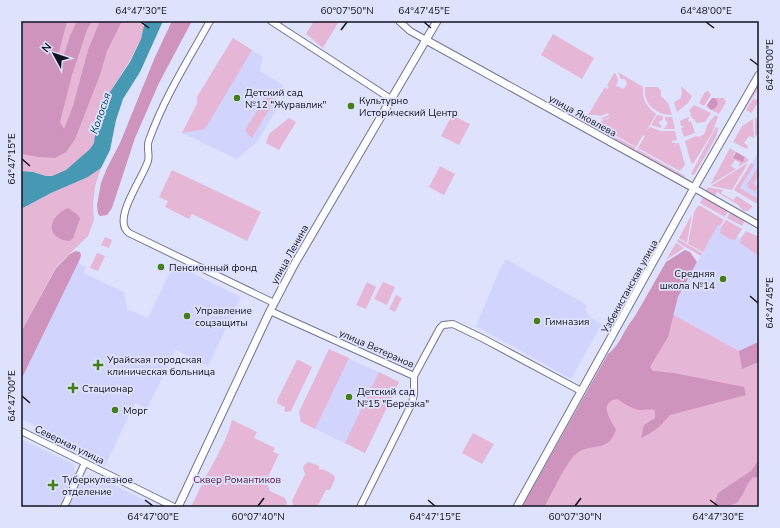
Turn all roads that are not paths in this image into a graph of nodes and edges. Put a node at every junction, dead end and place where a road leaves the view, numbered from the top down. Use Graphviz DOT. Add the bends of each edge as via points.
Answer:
graph roads {
  1 [pos="210,21"];
  2 [pos="271,21"];
  3 [pos="399,21"];
  4 [pos="437,21"];
  5 [pos="426,40"];
  6 [pos="759,75"];
  7 [pos="390,99"];
  8 [pos="694,188"];
  9 [pos="759,225"];
  10 [pos="274,303"];
  11 [pos="270,311"];
  12 [pos="414,376"];
  13 [pos="581,391"];
  14 [pos="21,431"];
  15 [pos="85,463"];
  16 [pos="64,507"];
  17 [pos="174,507"];
  18 [pos="178,507"];
  19 [pos="360,507"];
  20 [pos="517,507"];
  1 -- 10 [label="street" via="177,79 148,142 148,161 124,216 123,224 127,231"];
  2 -- 7 [label="street"];
  3 -- 5 [label="street, улица Яковлева"];
  4 -- 5 [label="main road, улица Ленина"];
  5 -- 7 [label="main road, улица Ленина"];
  5 -- 8 [label="main road, улица Яковлева"];
  6 -- 8 [label="main road, Узбекистанская улица"];
  7 -- 10 [label="main road, улица Ленина"];
  8 -- 9 [label="street, улица Яковлева"];
  8 -- 13 [label="main road, Узбекистанская улица"];
  10 -- 11 [label="main road, улица Ленина"];
  11 -- 12 [label="street, улица Ветеранов"];
  11 -- 18 [label="main road, улица Ленина"];
  12 -- 13 [label="street, улица Ветеранов" via="440,328 450,324 498,346"];
  12 -- 19 [label="street" via="412,403"];
  13 -- 20 [label="main road, Узбекистанская улица"];
  14 -- 15 [label="street, Северная улица"];
  15 -- 16 [label="street"];
  15 -- 17 [label="street, Северная улица"];
}
